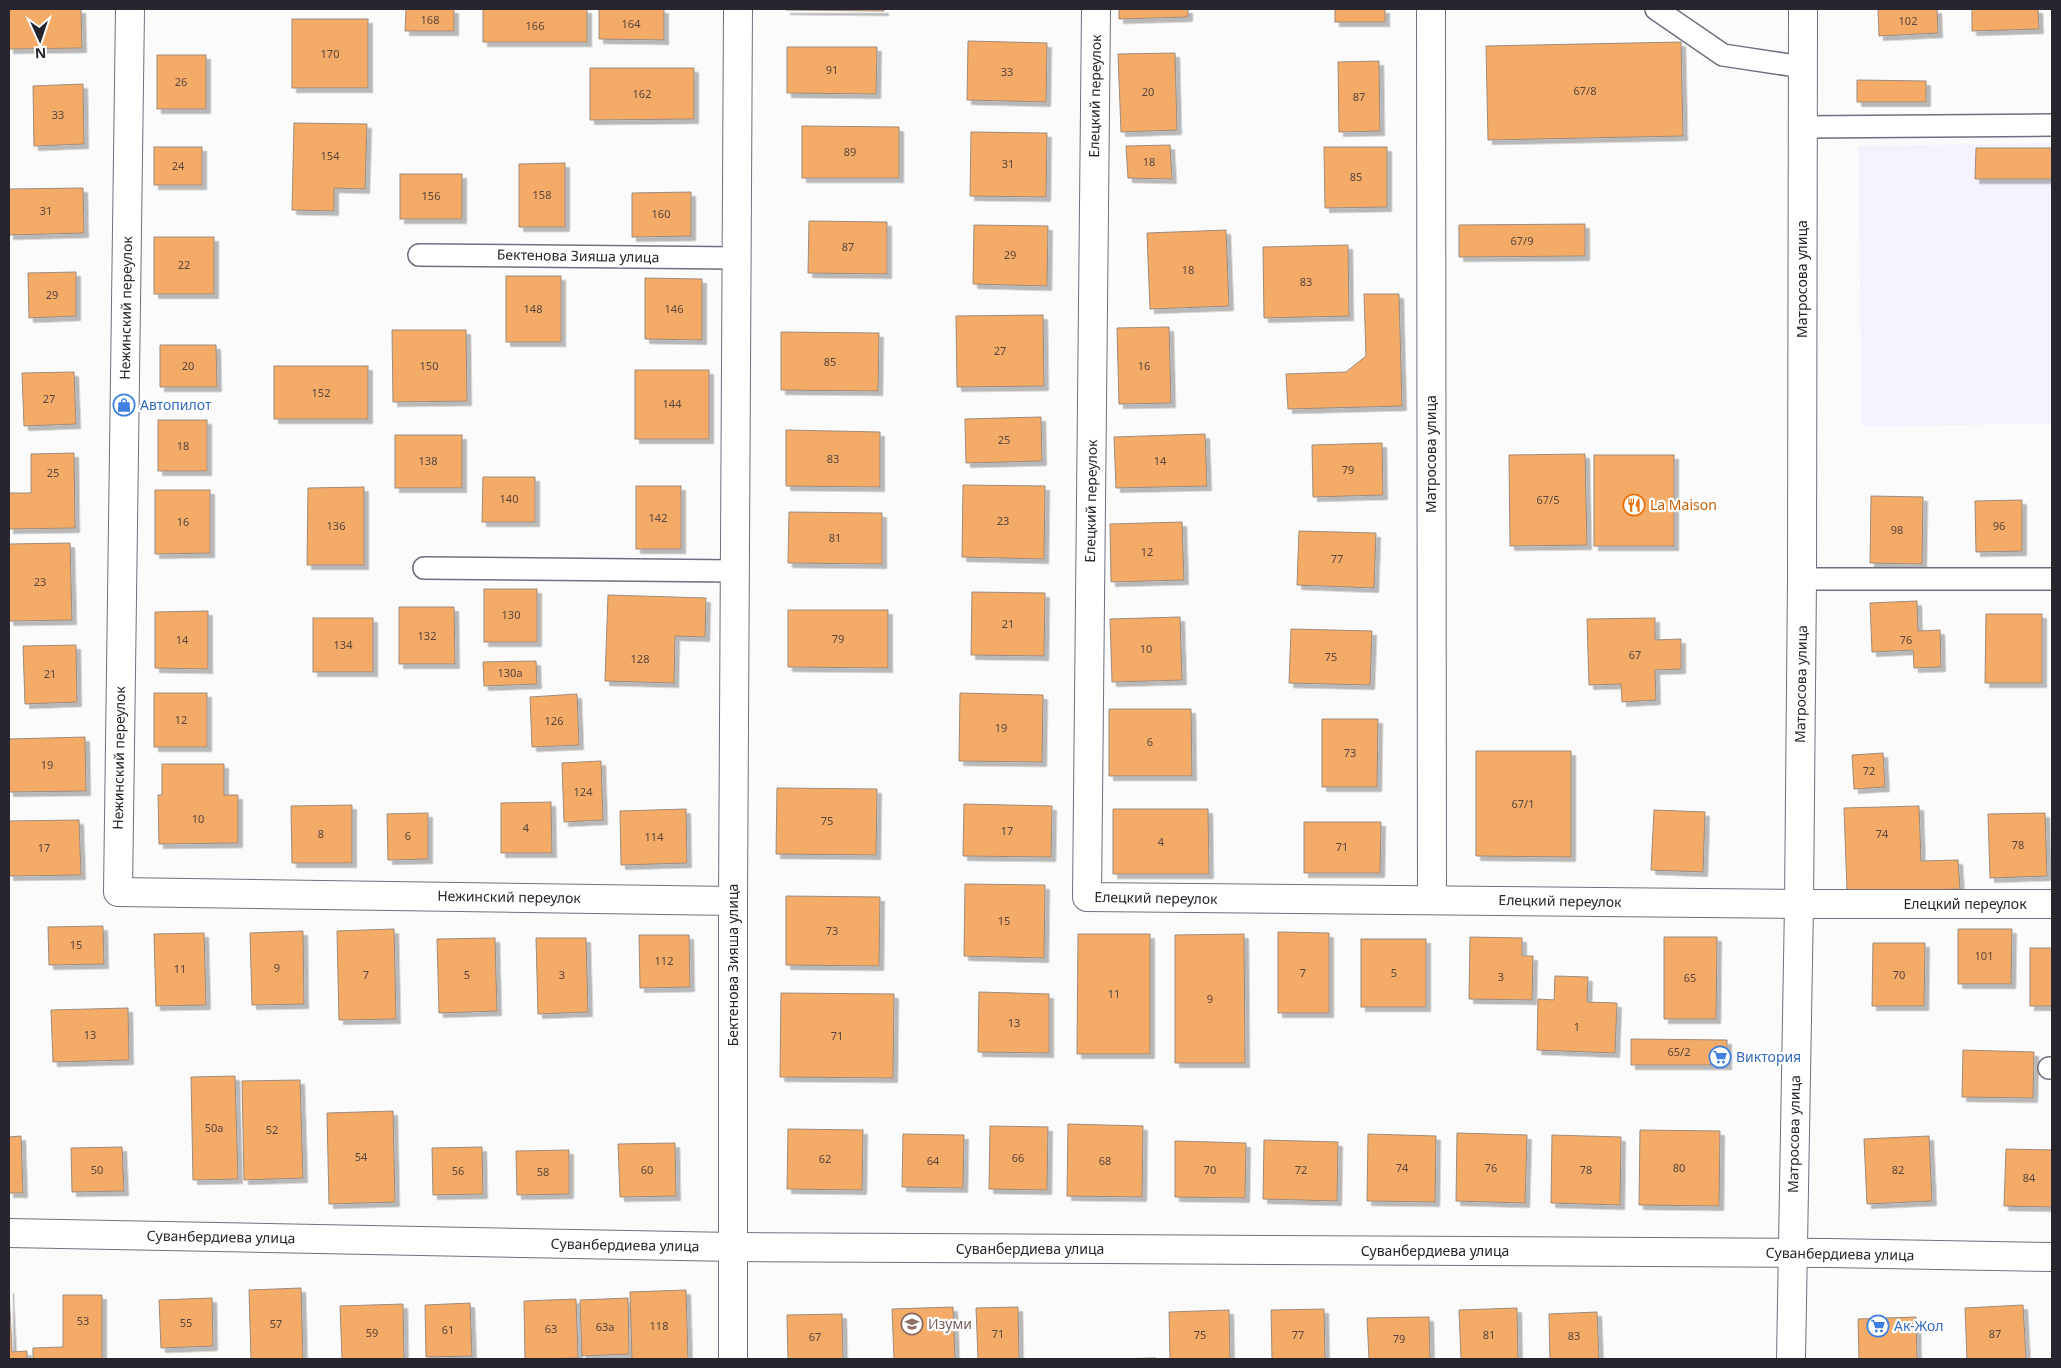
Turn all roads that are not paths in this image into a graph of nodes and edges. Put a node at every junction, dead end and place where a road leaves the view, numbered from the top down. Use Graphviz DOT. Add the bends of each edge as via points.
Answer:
graph roads {
  1 [pos="130,9"];
  2 [pos="738,9"];
  3 [pos="1096,9"];
  4 [pos="1431,9"];
  5 [pos="1656,9"];
  6 [pos="1803,9"];
  7 [pos="1803,67"];
  8 [pos="2052,125"];
  9 [pos="1803,127"];
  10 [pos="418,255"];
  11 [pos="737,258"];
  12 [pos="424,568"];
  13 [pos="735,571"];
  14 [pos="1802,579"];
  15 [pos="2052,579"];
  16 [pos="1432,900"];
  17 [pos="733,901"];
  18 [pos="1799,904"];
  19 [pos="2052,904"];
  20 [pos="9,1234"];
  21 [pos="733,1247"];
  22 [pos="1792,1254"];
  23 [pos="2052,1256"];
  24 [pos="733,1359"];
  25 [pos="1791,1359"];
  1 -- 17 [label="street, Нежинский переулок" via="118,892"];
  2 -- 11 [label="street, Бектенова Зияша улица"];
  3 -- 16 [label="street, Елецкий переулок" via="1087,897"];
  4 -- 16 [label="street, Матросова улица"];
  5 -- 7 [label="lane" via="1724,55"];
  6 -- 7 [label="street, Матросова улица"];
  7 -- 9 [label="street, Матросова улица"];
  8 -- 9 [label="lane"];
  9 -- 14 [label="street, Матросова улица"];
  10 -- 11 [label="lane, Бектенова Зияша улица"];
  11 -- 13 [label="street, Бектенова Зияша улица"];
  12 -- 13 [label="lane"];
  13 -- 17 [label="street, Бектенова Зияша улица"];
  14 -- 15 [label="lane"];
  14 -- 18 [label="street, Матросова улица"];
  16 -- 18 [label="street, Елецкий переулок"];
  17 -- 21 [label="street, Бектенова Зияша улица"];
  18 -- 19 [label="street, Елецкий переулок"];
  18 -- 22 [label="street, Матросова улица"];
  20 -- 21 [label="street, Суванбердиева улица"];
  21 -- 22 [label="street, Суванбердиева улица"];
  21 -- 24 [label="street, Бектенова Зияша улица"];
  22 -- 23 [label="street, Суванбердиева улица"];
  22 -- 25 [label="street, Матросова улица"];
}
